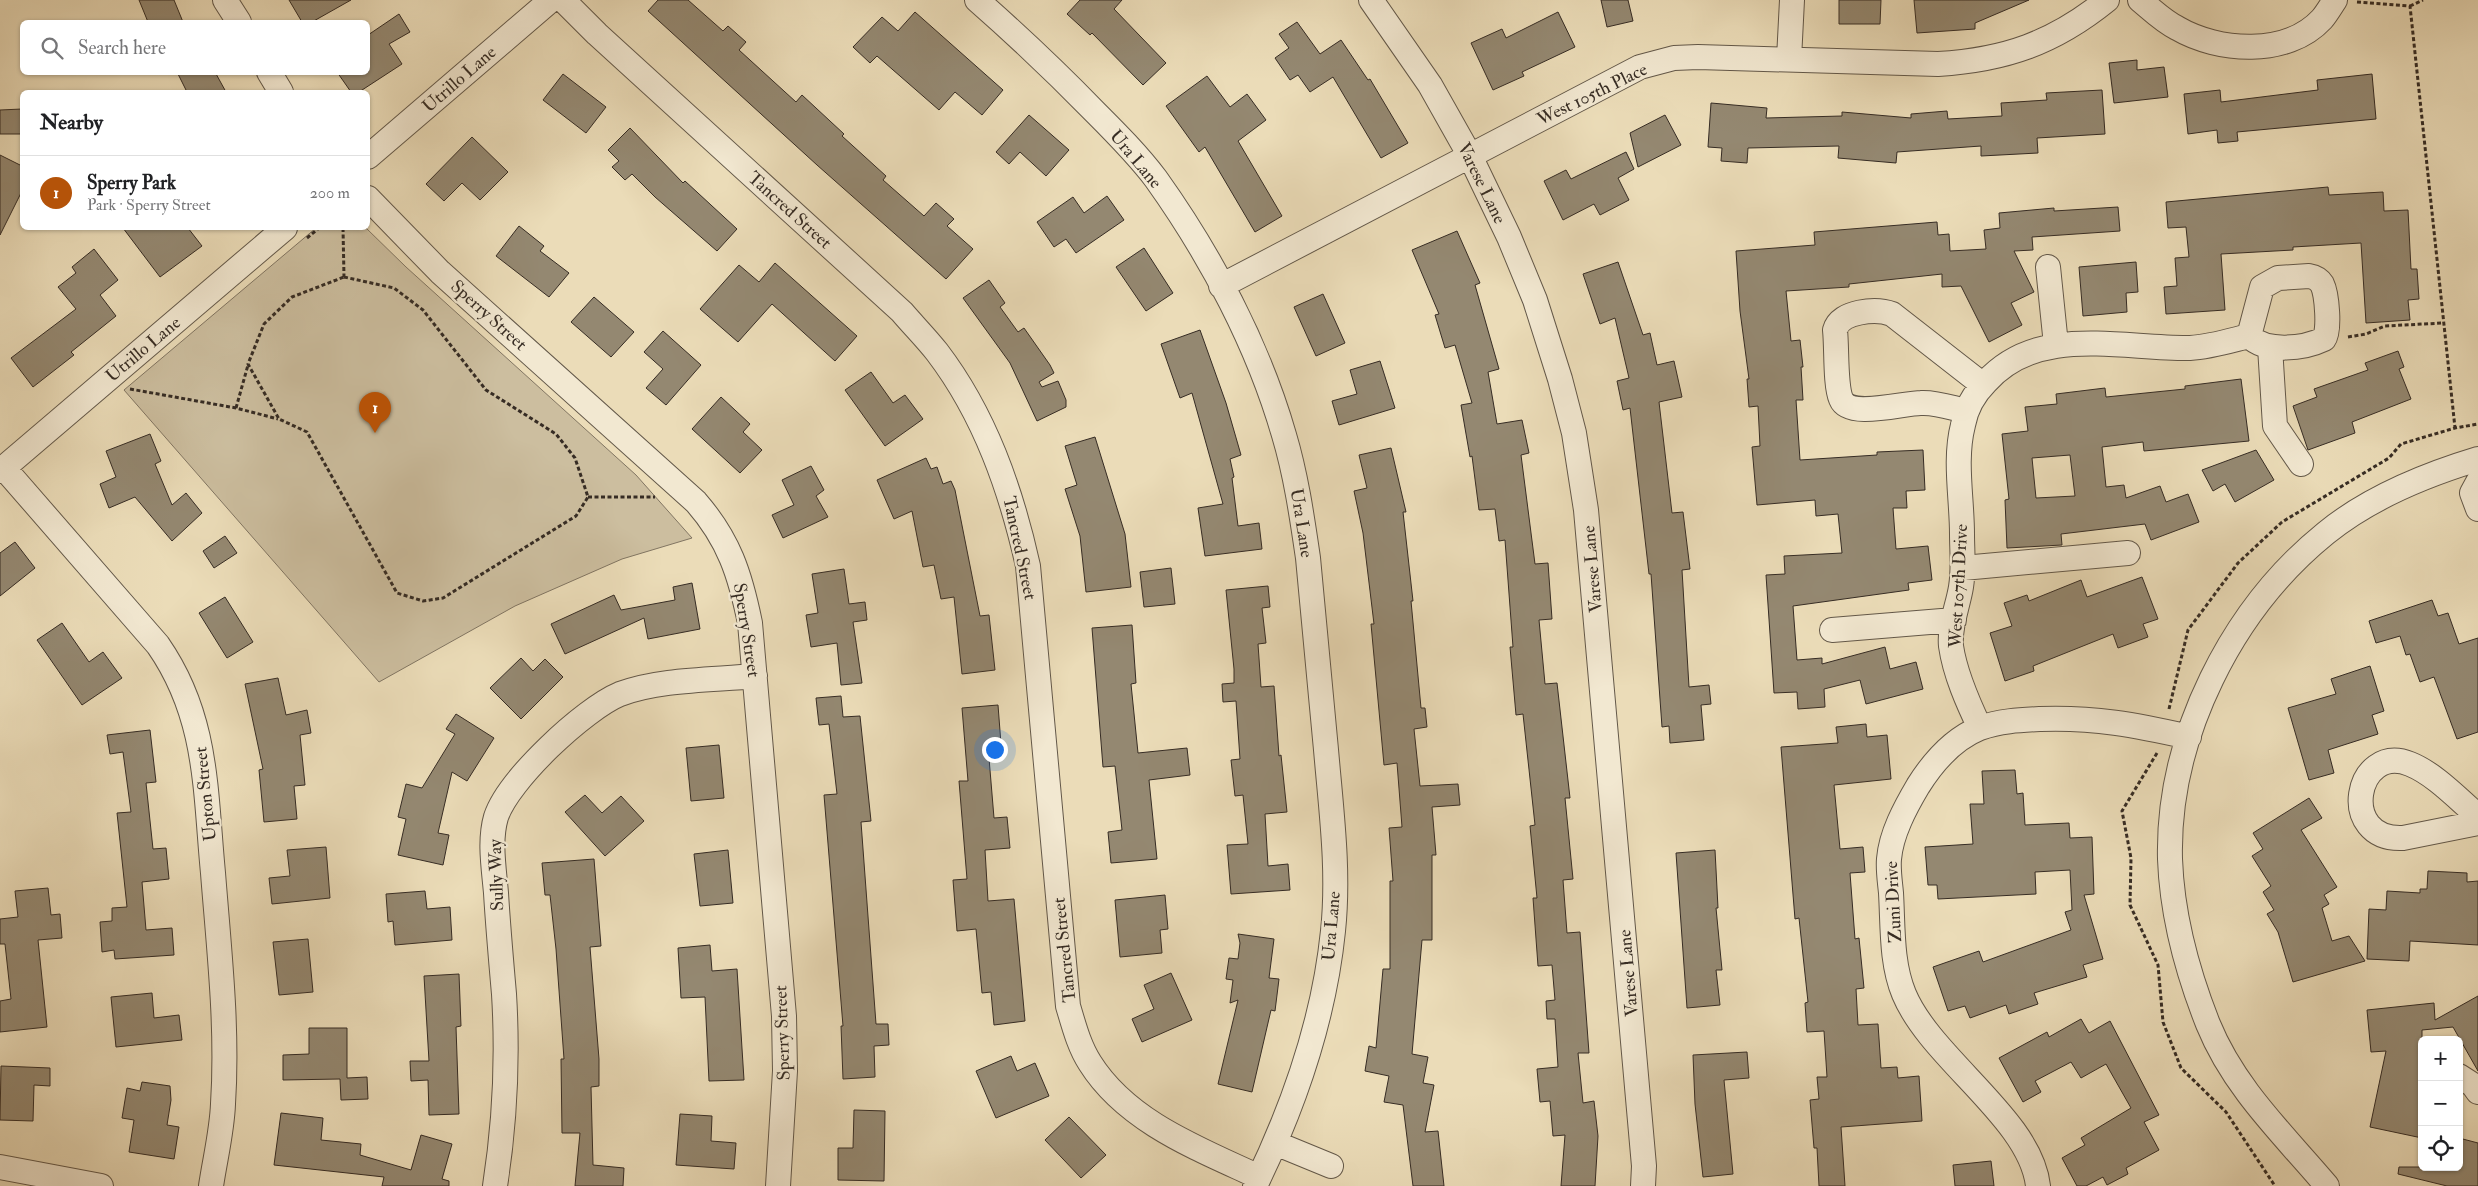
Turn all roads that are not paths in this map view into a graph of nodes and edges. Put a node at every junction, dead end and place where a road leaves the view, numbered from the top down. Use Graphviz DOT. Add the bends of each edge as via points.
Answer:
graph roads {
  1 [pos="226,0"];
  2 [pos="551,0"];
  3 [pos="564,0"];
  4 [pos="977,0"];
  5 [pos="1371,0"];
  6 [pos="1792,0"];
  7 [pos="2106,0"];
  8 [pos="2140,0"];
  9 [pos="2335,0"];
  10 [pos="238,20"];
  11 [pos="1789,59"];
  12 [pos="271,75"];
  13 [pos="280,90"];
  14 [pos="370,155"];
  15 [pos="1470,156"];
  16 [pos="370,200"];
  17 [pos="283,230"];
  18 [pos="2048,267"];
  19 [pos="1221,286"];
  20 [pos="2249,336"];
  21 [pos="2056,345"];
  22 [pos="2270,347"];
  23 [pos="1983,385"];
  24 [pos="1966,411"];
  25 [pos="2478,459"];
  26 [pos="2301,464"];
  27 [pos="2,469"];
  28 [pos="2478,482"];
  29 [pos="2478,509"];
  30 [pos="2128,553"];
  31 [pos="1963,568"];
  32 [pos="1954,620"];
  33 [pos="1832,630"];
  34 [pos="755,676"];
  35 [pos="1980,728"];
  36 [pos="2178,735"];
  37 [pos="2478,816"];
  38 [pos="2478,823"];
  39 [pos="2463,1079"];
  40 [pos="2478,1092"];
  41 [pos="1275,1143"];
  42 [pos="1331,1166"];
  43 [pos="0,1167"];
  44 [pos="1257,1181"];
  45 [pos="101,1186"];
  46 [pos="211,1186"];
  47 [pos="495,1186"];
  48 [pos="778,1186"];
  49 [pos="1643,1186"];
  50 [pos="2038,1186"];
  51 [pos="2326,1186"];
  1 -- 10 [label="street"];
  2 -- 14 [label="street, Utrillo Lane"];
  3 -- 44 [label="street, Tancred Street" via="597,34 902,312 962,389 1004,476 1028,566 1068,1006 1078,1038 1090,1063 1119,1098 1154,1124"];
  4 -- 19 [label="street, Ura Lane" via="1037,53 1126,144 1155,179"];
  5 -- 15 [label="street, Varese Lane" via="1430,85"];
  6 -- 11 [label="street"];
  7 -- 11 [label="street, West 105th Place" via="2072,26 2016,52 1995,58 1938,64"];
  8 -- 9 [label="street" via="2178,29 2223,44 2257,46 2290,40 2299,35 2321,20"];
  11 -- 15 [label="street, West 105th Place" via="1674,58 1640,67"];
  12 -- 13 [label="street"];
  15 -- 19 [label="street, West 105th Place"];
  15 -- 49 [label="street, Varese Lane" via="1535,300 1560,379 1584,487 1642,1136"];
  16 -- 34 [label="street, Sperry Street" via="440,272 690,497 713,522 736,567 750,623"];
  17 -- 27 [label="street, Utrillo Lane"];
  18 -- 21 [label="street"];
  19 -- 41 [label="street, Ura Lane" via="1270,390 1285,437 1301,508 1336,856 1333,930 1324,992 1304,1067"];
  20 -- 21 [label="street, West 107th Drive" via="2192,348"];
  20 -- 22 [label="street" via="2254,342"];
  20 -- 22 [label="street" via="2262,287 2278,278 2309,276 2318,280 2323,287 2327,330 2324,339 2308,344"];
  21 -- 23 [label="street, West 107th Drive" via="2012,359"];
  22 -- 26 [label="street" via="2275,426"];
  23 -- 24 [label="street, West 107th Drive"];
  23 -- 24 [label="street" via="1887,312 1848,316 1838,323 1835,330 1840,394 1844,404 1851,409 1922,403"];
  24 -- 31 [label="street, West 107th Drive" via="1959,465"];
  25 -- 36 [label="street" via="2442,470 2385,496 2326,533 2262,596 2229,645"];
  27 -- 46 [label="street, Upton Street" via="158,645 173,666 199,733 225,1043 223,1106"];
  28 -- 29 [label="street" via="2472,493"];
  30 -- 31 [label="street"];
  31 -- 32 [label="street, West 107th Drive"];
  32 -- 33 [label="street"];
  32 -- 35 [label="street, West 107th Drive" via="1951,645 1955,664"];
  34 -- 47 [label="street, Sully Way" via="673,684 620,694 584,718 541,756 502,803 496,819 493,852 504,997 506,1074"];
  34 -- 48 [label="street, Sperry Street" via="784,1016 785,1071"];
  35 -- 36 [label="street, Zuni Drive" via="2021,720 2077,717"];
  35 -- 50 [label="street, Zuni Drive" via="1952,745 1929,769 1907,805 1893,841 1889,860 1896,969 1918,1023 2023,1143 2037,1175"];
  36 -- 51 [label="street" via="2170,856 2184,954 2208,1024 2231,1071 2261,1113"];
  37 -- 38 [label="street" via="2408,764 2392,762 2380,766 2372,770 2362,786 2364,818 2379,834 2403,838"];
  39 -- 40 [label="street"];
  41 -- 42 [label="street"];
  41 -- 44 [label="street, Ura Lane"];
  43 -- 45 [label="street"];
}
